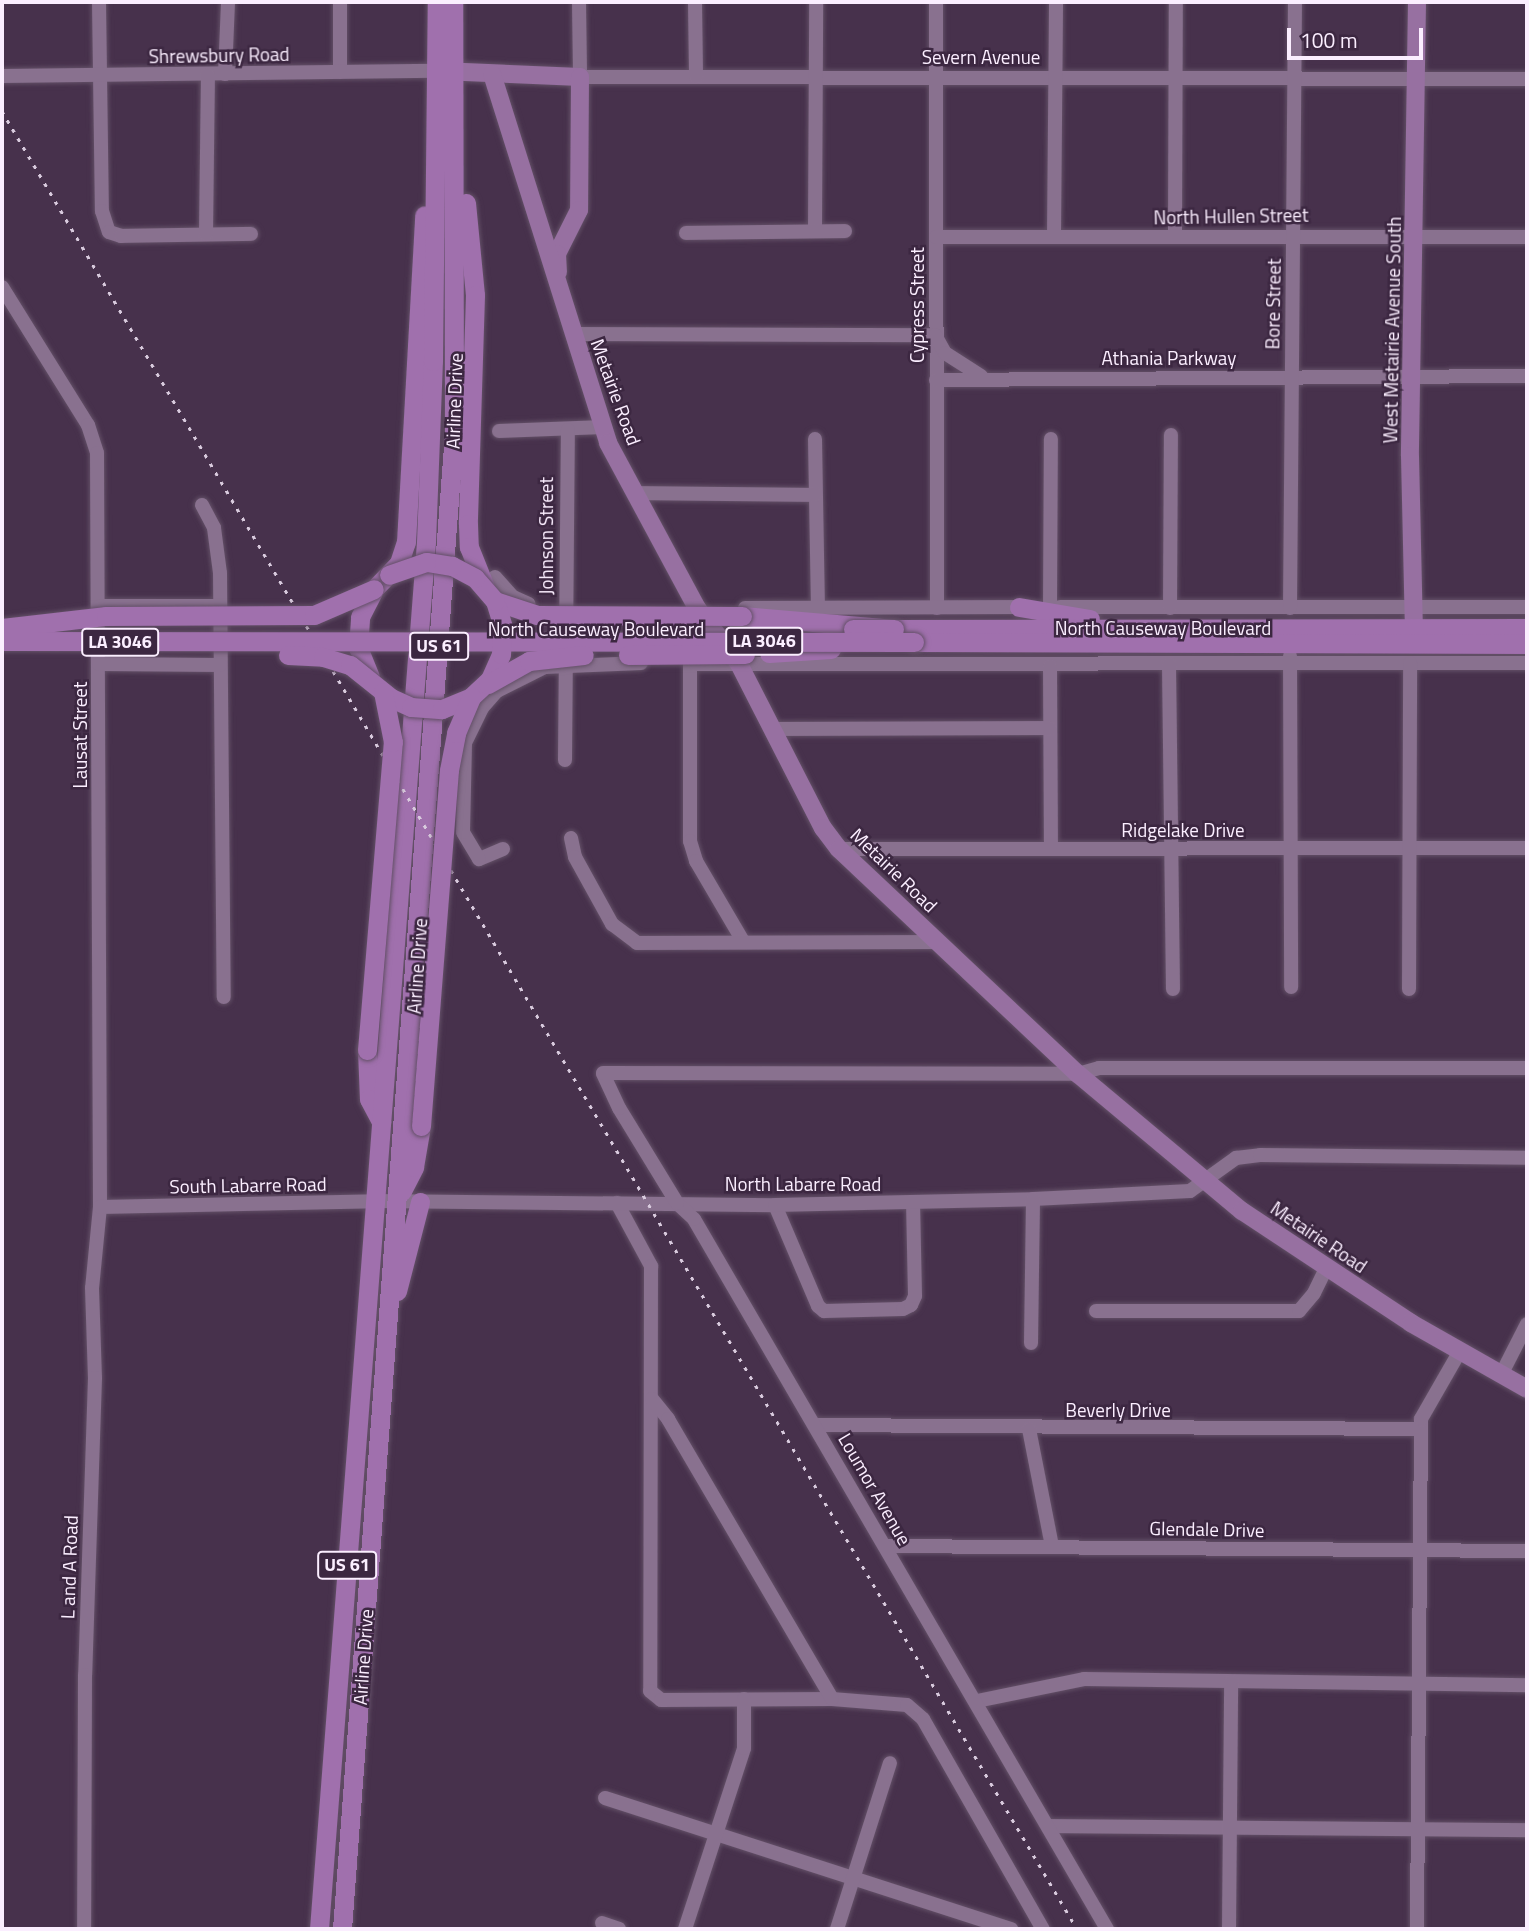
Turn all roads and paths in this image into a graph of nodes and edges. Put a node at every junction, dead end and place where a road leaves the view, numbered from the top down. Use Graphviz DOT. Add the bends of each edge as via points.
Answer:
graph roads {
  1 [pos="99,2"];
  2 [pos="228,2"];
  3 [pos="340,2"];
  4 [pos="437,2"];
  5 [pos="453,2"];
  6 [pos="579,2"];
  7 [pos="695,2"];
  8 [pos="816,2"];
  9 [pos="936,2"];
  10 [pos="1056,2"];
  11 [pos="1176,2"];
  12 [pos="1295,2"];
  13 [pos="1417,2"];
  14 [pos="445,71"];
  15 [pos="340,72"];
  16 [pos="225,74"];
  17 [pos="492,74"];
  18 [pos="208,75"];
  19 [pos="2,76"];
  20 [pos="100,76"];
  21 [pos="580,78"];
  22 [pos="696,78"];
  23 [pos="815,78"];
  24 [pos="937,78"];
  25 [pos="1055,78"];
  26 [pos="1417,78"];
  27 [pos="1176,79"];
  28 [pos="1295,79"];
  29 [pos="1527,79"];
  30 [pos="457,159"];
  31 [pos="435,160"];
  32 [pos="540,229"];
  33 [pos="815,231"];
  34 [pos="845,231"];
  35 [pos="686,233"];
  36 [pos="206,234"];
  37 [pos="251,234"];
  38 [pos="1294,234"];
  39 [pos="567,235"];
  40 [pos="1416,235"];
  41 [pos="1054,236"];
  42 [pos="1175,236"];
  43 [pos="936,237"];
  44 [pos="1527,237"];
  45 [pos="2,287"];
  46 [pos="559,290"];
  47 [pos="573,334"];
  48 [pos="935,335"];
  49 [pos="1527,376"];
  50 [pos="1291,377"];
  51 [pos="1412,377"];
  52 [pos="985,378"];
  53 [pos="936,380"];
  54 [pos="603,427"];
  55 [pos="568,430"];
  56 [pos="499,431"];
  57 [pos="1171,435"];
  58 [pos="816,439"];
  59 [pos="1051,439"];
  60 [pos="635,493"];
  61 [pos="815,495"];
  62 [pos="201,505"];
  63 [pos="389,575"];
  64 [pos="492,588"];
  65 [pos="374,589"];
  66 [pos="100,606"];
  67 [pos="219,606"];
  68 [pos="1019,607"];
  69 [pos="1049,607"];
  70 [pos="1413,607"];
  71 [pos="1527,607"];
  72 [pos="566,608"];
  73 [pos="697,608"];
  74 [pos="818,608"];
  75 [pos="937,608"];
  76 [pos="1170,608"];
  77 [pos="1290,608"];
  78 [pos="2,628"];
  79 [pos="1117,628"];
  80 [pos="1414,628"];
  81 [pos="1527,629"];
  82 [pos="904,636"];
  83 [pos="1289,636"];
  84 [pos="2,641"];
  85 [pos="1438,643"];
  86 [pos="1487,643"];
  87 [pos="1527,643"];
  88 [pos="1410,663"];
  89 [pos="1527,663"];
  90 [pos="99,664"];
  91 [pos="568,664"];
  92 [pos="690,664"];
  93 [pos="739,664"];
  94 [pos="1169,664"];
  95 [pos="1290,664"];
  96 [pos="220,665"];
  97 [pos="1050,666"];
  98 [pos="370,677"];
  99 [pos="383,692"];
  100 [pos="476,693"];
  101 [pos="1050,728"];
  102 [pos="773,729"];
  103 [pos="565,760"];
  104 [pos="571,838"];
  105 [pos="1051,847"];
  106 [pos="1527,848"];
  107 [pos="503,849"];
  108 [pos="839,849"];
  109 [pos="1171,849"];
  110 [pos="1291,849"];
  111 [pos="1410,849"];
  112 [pos="743,942"];
  113 [pos="939,942"];
  114 [pos="1291,987"];
  115 [pos="1173,989"];
  116 [pos="1409,989"];
  117 [pos="224,997"];
  118 [pos="1527,1068"];
  119 [pos="1078,1074"];
  120 [pos="381,1122"];
  121 [pos="1527,1158"];
  122 [pos="1207,1181"];
  123 [pos="1033,1199"];
  124 [pos="376,1201"];
  125 [pos="396,1202"];
  126 [pos="420,1202"];
  127 [pos="913,1202"];
  128 [pos="617,1203"];
  129 [pos="677,1203"];
  130 [pos="775,1205"];
  131 [pos="100,1207"];
  132 [pos="1326,1268"];
  133 [pos="388,1308"];
  134 [pos="1096,1311"];
  135 [pos="1527,1324"];
  136 [pos="1031,1343"];
  137 [pos="1460,1351"];
  138 [pos="1501,1375"];
  139 [pos="1527,1389"];
  140 [pos="652,1399"];
  141 [pos="358,1419"];
  142 [pos="815,1425"];
  143 [pos="1029,1429"];
  144 [pos="1421,1429"];
  145 [pos="375,1486"];
  146 [pos="887,1546"];
  147 [pos="1052,1546"];
  148 [pos="1423,1549"];
  149 [pos="1527,1550"];
  150 [pos="1231,1682"];
  151 [pos="1527,1685"];
  152 [pos="1419,1686"];
  153 [pos="744,1699"];
  154 [pos="832,1699"];
  155 [pos="977,1702"];
  156 [pos="890,1763"];
  157 [pos="330,1792"];
  158 [pos="352,1794"];
  159 [pos="605,1798"];
  160 [pos="1049,1826"];
  161 [pos="1231,1829"];
  162 [pos="1527,1830"];
  163 [pos="1417,1832"];
  164 [pos="717,1834"];
  165 [pos="854,1878"];
  166 [pos="602,1923"];
  167 [pos="987,1926"];
  168 [pos="84,1929"];
  169 [pos="319,1929"];
  170 [pos="342,1929"];
  171 [pos="619,1929"];
  172 [pos="685,1929"];
  173 [pos="837,1929"];
  174 [pos="1011,1929"];
  175 [pos="1043,1929"];
  176 [pos="1107,1929"];
  177 [pos="1229,1929"];
  178 [pos="1417,1929"];
  1 -- 20 [label="street"];
  2 -- 16 [label="street"];
  3 -- 15 [label="street"];
  4 -- 14 [label="highway, Airline Drive / US 61"];
  5 -- 14 [label="highway, Airline Drive / US 61"];
  6 -- 21 [label="street"];
  7 -- 22 [label="street"];
  8 -- 23 [label="street"];
  9 -- 24 [label="street, Cypress Street"];
  10 -- 25 [label="street"];
  11 -- 27 [label="street"];
  12 -- 28 [label="street, Bore Street"];
  13 -- 26 [label="main road, West Metairie Avenue South"];
  14 -- 15 [label="street, Shrewsbury Road"];
  14 -- 17 [label="main road, Severn Avenue"];
  14 -- 30 [label="highway, Airline Drive / US 61"];
  14 -- 31 [label="highway, Airline Drive / US 61"];
  15 -- 16 [label="street, Shrewsbury Road"];
  16 -- 18 [label="street, Shrewsbury Road"];
  17 -- 21 [label="main road, Severn Avenue"];
  17 -- 32 [label="main road, Metairie Road"];
  18 -- 20 [label="street, Shrewsbury Road"];
  18 -- 36 [label="street"];
  19 -- 20 [label="street, Shrewsbury Road"];
  20 -- 36 [label="street" via="102,211 109,232 121,236"];
  21 -- 22 [label="street, Severn Avenue"];
  21 -- 39 [label="main road" via="579,210"];
  22 -- 23 [label="street, Severn Avenue"];
  23 -- 24 [label="street, Severn Avenue"];
  23 -- 33 [label="street"];
  24 -- 25 [label="street, Severn Avenue"];
  24 -- 43 [label="street, Cypress Street"];
  25 -- 27 [label="street, Severn Avenue"];
  25 -- 41 [label="street"];
  26 -- 28 [label="street, Severn Avenue"];
  26 -- 29 [label="street, Severn Avenue"];
  26 -- 40 [label="main road, West Metairie Avenue South"];
  27 -- 28 [label="street, Severn Avenue"];
  27 -- 42 [label="street"];
  28 -- 38 [label="street, Bore Street"];
  30 -- 64 [label="highway" via="470,222 475,313 469,547"];
  30 -- 125 [label="highway, Airline Drive / US 61" via="454,432"];
  31 -- 63 [label="highway" via="424,209 417,295 406,542"];
  31 -- 120 [label="highway, Airline Drive / US 61" via="426,542"];
  32 -- 39 [label="main road" via="555,236"];
  32 -- 46 [label="main road, Metairie Road"];
  33 -- 34 [label="street"];
  33 -- 35 [label="street"];
  36 -- 37 [label="street"];
  38 -- 40 [label="street, North Hullen Street"];
  38 -- 42 [label="street, North Hullen Street"];
  38 -- 50 [label="street, Bore Street"];
  39 -- 46 [label="main road" via="557,254"];
  40 -- 44 [label="street, North Hullen Street"];
  40 -- 51 [label="main road, West Metairie Avenue South"];
  41 -- 42 [label="street, North Hullen Street"];
  41 -- 43 [label="street, North Hullen Street"];
  43 -- 48 [label="street, Cypress Street"];
  45 -- 66 [label="street, Lausat Street" via="88,425 97,453"];
  46 -- 47 [label="main road, Metairie Road"];
  47 -- 48 [label="street"];
  47 -- 54 [label="main road, Metairie Road"];
  48 -- 52 [label="street" via="945,353"];
  48 -- 53 [label="street, Cypress Street"];
  49 -- 51 [label="street, Athania Parkway"];
  50 -- 51 [label="street, Athania Parkway"];
  50 -- 52 [label="street, Athania Parkway"];
  50 -- 77 [label="street, Bore Street"];
  51 -- 70 [label="main road, West Metairie Avenue South"];
  52 -- 53 [label="street, Athania Parkway"];
  53 -- 75 [label="street, Cypress Street"];
  54 -- 55 [label="street"];
  54 -- 60 [label="main road, Metairie Road"];
  55 -- 56 [label="street"];
  55 -- 72 [label="street, Johnson Street"];
  57 -- 76 [label="street"];
  58 -- 61 [label="street"];
  59 -- 69 [label="street"];
  60 -- 61 [label="street"];
  60 -- 73 [label="main road, Metairie Road"];
  61 -- 74 [label="street"];
  62 -- 67 [label="street" via="214,527 218,549"];
  63 -- 64 [label="highway, bridge" via="413,564 439,563"];
  63 -- 65 [label="highway, bridge"];
  64 -- 72 [label="street, North Causeway Boulevard" via="520,601"];
  64 -- 82 [label="highway, bridge" via="537,615 742,617"];
  64 -- 100 [label="highway, bridge" via="503,640 497,667"];
  65 -- 78 [label="highway, bridge" via="314,615 106,616"];
  65 -- 98 [label="highway, bridge" via="357,633"];
  66 -- 67 [label="street"];
  66 -- 90 [label="street, Lausat Street"];
  67 -- 96 [label="street"];
  68 -- 69 [label="street, North Causeway Boulevard"];
  68 -- 75 [label="street, North Causeway Boulevard"];
  68 -- 79 [label="highway"];
  69 -- 76 [label="street, North Causeway Boulevard"];
  70 -- 71 [label="street, North Causeway Boulevard"];
  70 -- 77 [label="street, North Causeway Boulevard"];
  70 -- 80 [label="main road, West Metairie Avenue South"];
  72 -- 73 [label="street, North Causeway Boulevard"];
  72 -- 91 [label="street, Johnson Street"];
  73 -- 74 [label="street, North Causeway Boulevard"];
  73 -- 93 [label="main road, Metairie Road"];
  74 -- 75 [label="street, North Causeway Boulevard"];
  76 -- 77 [label="street, North Causeway Boulevard"];
  78 -- 82 [label="highway, North Causeway Boulevard, bridge"];
  79 -- 82 [label="highway, North Causeway Boulevard"];
  79 -- 83 [label="highway, North Causeway Boulevard"];
  80 -- 81 [label="highway, North Causeway Boulevard"];
  80 -- 83 [label="highway, North Causeway Boulevard"];
  80 -- 85 [label="main road" via="1424,641"];
  81 -- 86 [label="main road" via="1513,639"];
  82 -- 83 [label="highway, North Causeway Boulevard"];
  82 -- 84 [label="highway, North Causeway Boulevard / LA 3046, bridge"];
  82 -- 100 [label="highway, bridge" via="769,653 547,656 513,667"];
  83 -- 85 [label="highway, North Causeway Boulevard"];
  83 -- 95 [label="street"];
  84 -- 98 [label="highway, bridge" via="99,653 309,655 337,660"];
  85 -- 86 [label="highway, North Causeway Boulevard"];
  86 -- 87 [label="highway, North Causeway Boulevard"];
  88 -- 89 [label="street, North Causeway Boulevard"];
  88 -- 95 [label="street, North Causeway Boulevard"];
  88 -- 111 [label="street"];
  90 -- 96 [label="street"];
  90 -- 131 [label="street, Lausat Street"];
  91 -- 92 [label="street, North Causeway Boulevard"];
  91 -- 103 [label="street, Johnson Street"];
  91 -- 107 [label="street, North Causeway Boulevard" via="526,674 496,691 465,743 463,832 479,859"];
  92 -- 93 [label="street, North Causeway Boulevard"];
  92 -- 112 [label="street" via="690,841 696,861"];
  93 -- 97 [label="street, North Causeway Boulevard" via="905,661"];
  93 -- 102 [label="main road, Metairie Road"];
  94 -- 95 [label="street, North Causeway Boulevard"];
  94 -- 97 [label="street, North Causeway Boulevard"];
  94 -- 109 [label="street"];
  95 -- 110 [label="street"];
  96 -- 117 [label="street"];
  97 -- 101 [label="street"];
  98 -- 99 [label="highway, bridge"];
  99 -- 100 [label="highway, bridge" via="421,709 442,709"];
  99 -- 120 [label="highway, bridge" via="393,742 367,1050 369,1099"];
  100 -- 125 [label="highway, bridge" via="453,741 421,1126 414,1167"];
  101 -- 102 [label="street"];
  101 -- 105 [label="street"];
  102 -- 108 [label="main road, Metairie Road"];
  104 -- 112 [label="street" via="575,857 612,924 637,943"];
  105 -- 108 [label="street, Ridgelake Drive"];
  105 -- 109 [label="street, Ridgelake Drive"];
  106 -- 111 [label="street, Ridgelake Drive"];
  108 -- 113 [label="main road, Metairie Road"];
  109 -- 110 [label="street, Ridgelake Drive"];
  109 -- 115 [label="street"];
  110 -- 111 [label="street, Ridgelake Drive"];
  110 -- 114 [label="street"];
  111 -- 116 [label="street"];
  112 -- 113 [label="street"];
  113 -- 119 [label="main road, Metairie Road"];
  118 -- 119 [label="street" via="1099,1068"];
  119 -- 122 [label="main road, Metairie Road"];
  119 -- 129 [label="street, Loumor Avenue" via="603,1073"];
  120 -- 124 [label="highway, Airline Drive / US 61"];
  121 -- 122 [label="street" via="1260,1155 1236,1158"];
  122 -- 123 [label="street, North Labarre Road" via="1189,1191"];
  122 -- 132 [label="main road, Metairie Road"];
  123 -- 127 [label="street, North Labarre Road"];
  123 -- 136 [label="street"];
  124 -- 125 [label="street, South Labarre Road"];
  124 -- 131 [label="street, South Labarre Road"];
  124 -- 141 [label="highway, Airline Drive / US 61"];
  125 -- 126 [label="street, North Labarre Road"];
  125 -- 133 [label="highway, Airline Drive / US 61"];
  126 -- 128 [label="street, North Labarre Road"];
  126 -- 133 [label="highway" via="410,1254"];
  127 -- 130 [label="street, North Labarre Road"];
  127 -- 130 [label="street" via="915,1296 911,1305 904,1309 824,1311 818,1307"];
  128 -- 129 [label="street, North Labarre Road"];
  128 -- 140 [label="street" via="651,1266"];
  129 -- 130 [label="street, North Labarre Road"];
  129 -- 142 [label="street, Loumor Avenue" via="694,1219"];
  131 -- 168 [label="street, L and A Road" via="92,1288 96,1378 85,1675"];
  132 -- 134 [label="street" via="1299,1311"];
  132 -- 137 [label="main road, Metairie Road"];
  133 -- 145 [label="highway, Airline Drive / US 61"];
  135 -- 138 [label="street"];
  137 -- 138 [label="main road, Metairie Road"];
  137 -- 144 [label="street" via="1423,1412"];
  138 -- 139 [label="main road, Metairie Road"];
  140 -- 153 [label="street" via="652,1694 661,1700"];
  140 -- 154 [label="street"];
  141 -- 145 [label="highway" via="360,1474 365,1484"];
  141 -- 157 [label="highway, Airline Drive / US 61"];
  142 -- 143 [label="street, Beverly Drive"];
  142 -- 146 [label="street, Loumor Avenue"];
  143 -- 144 [label="street, Beverly Drive"];
  143 -- 147 [label="street"];
  144 -- 148 [label="street"];
  145 -- 158 [label="highway, Airline Drive / US 61"];
  146 -- 147 [label="street, Glendale Drive"];
  146 -- 155 [label="street, Loumor Avenue"];
  147 -- 148 [label="street, Glendale Drive"];
  148 -- 149 [label="street, Glendale Drive"];
  148 -- 152 [label="street"];
  150 -- 152 [label="street"];
  150 -- 155 [label="street" via="1070,1679"];
  150 -- 161 [label="street"];
  151 -- 152 [label="street"];
  152 -- 163 [label="street"];
  153 -- 154 [label="street"];
  153 -- 164 [label="street" via="744,1748"];
  154 -- 175 [label="street" via="907,1705 923,1720"];
  155 -- 160 [label="street, Loumor Avenue"];
  156 -- 165 [label="street"];
  157 -- 158 [label="highway"];
  157 -- 169 [label="highway, Airline Drive / US 61"];
  158 -- 170 [label="highway, Airline Drive / US 61"];
  159 -- 164 [label="street"];
  160 -- 161 [label="street"];
  160 -- 176 [label="street, Loumor Avenue"];
  161 -- 163 [label="street"];
  161 -- 177 [label="street"];
  162 -- 163 [label="street"];
  163 -- 178 [label="street"];
  164 -- 165 [label="street"];
  164 -- 172 [label="street"];
  165 -- 167 [label="street"];
  165 -- 173 [label="street"];
  166 -- 171 [label="street"];
  167 -- 174 [label="street"];
}
